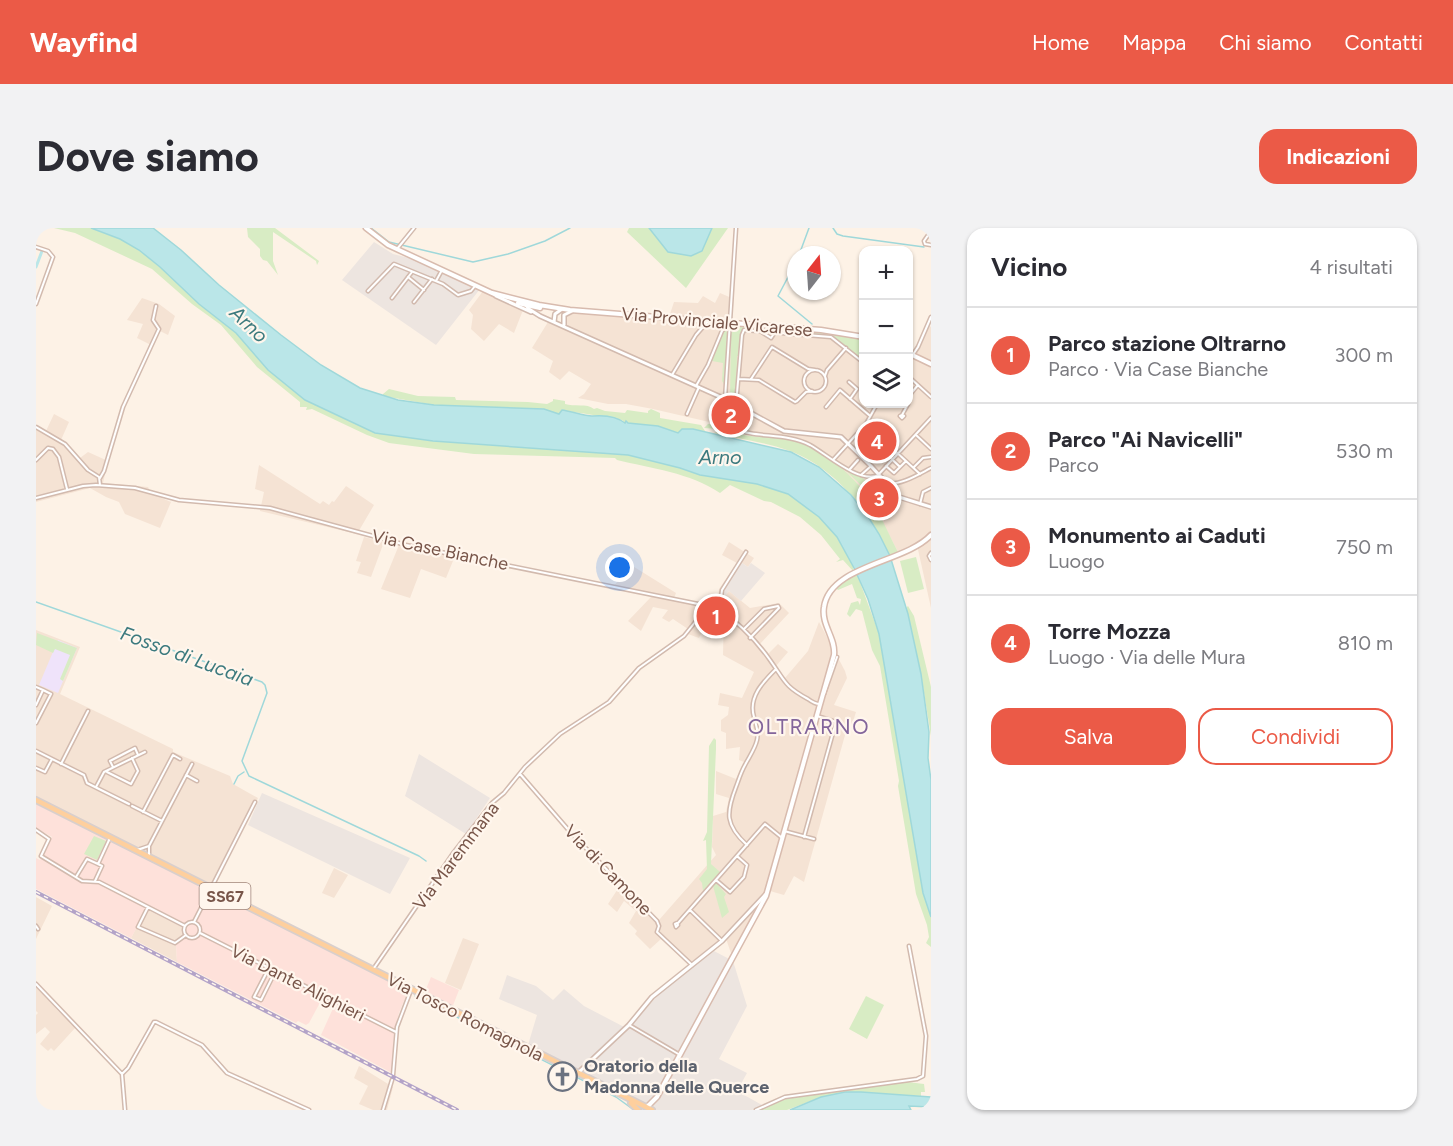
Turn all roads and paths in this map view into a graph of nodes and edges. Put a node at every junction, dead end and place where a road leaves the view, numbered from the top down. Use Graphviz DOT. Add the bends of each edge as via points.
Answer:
graph roads {
  1 [pos="366,228"];
  2 [pos="414,228"];
  3 [pos="736,228"];
  4 [pos="931,231"];
  5 [pos="399,245"];
  6 [pos="931,245"];
  7 [pos="36,247"];
  8 [pos="442,270"];
  9 [pos="412,271"];
  10 [pos="408,277"];
  11 [pos="434,280"];
  12 [pos="475,286"];
  13 [pos="424,290"];
  14 [pos="368,291"];
  15 [pos="492,293"];
  16 [pos="392,298"];
  17 [pos="518,300"];
  18 [pos="414,302"];
  19 [pos="36,304"];
  20 [pos="525,305"];
  21 [pos="156,306"];
  22 [pos="561,309"];
  23 [pos="577,310"];
  24 [pos="540,316"];
  25 [pos="931,317"];
  26 [pos="708,321"];
  27 [pos="554,322"];
  28 [pos="730,323"];
  29 [pos="565,327"];
  30 [pos="759,330"];
  31 [pos="775,332"];
  32 [pos="859,336"];
  33 [pos="771,338"];
  34 [pos="772,347"];
  35 [pos="846,348"];
  36 [pos="913,350"];
  37 [pos="913,355"];
  38 [pos="859,359"];
  39 [pos="931,364"];
  40 [pos="817,370"];
  41 [pos="827,370"];
  42 [pos="672,375"];
  43 [pos="825,377"];
  44 [pos="739,379"];
  45 [pos="751,379"];
  46 [pos="913,380"];
  47 [pos="849,382"];
  48 [pos="918,385"];
  49 [pos="698,386"];
  50 [pos="812,391"];
  51 [pos="913,392"];
  52 [pos="931,397"];
  53 [pos="725,399"];
  54 [pos="850,399"];
  55 [pos="737,405"];
  56 [pos="826,407"];
  57 [pos="874,408"];
  58 [pos="906,408"];
  59 [pos="687,414"];
  60 [pos="869,415"];
  61 [pos="902,415"];
  62 [pos="931,418"];
  63 [pos="866,424"];
  64 [pos="36,427"];
  65 [pos="786,432"];
  66 [pos="772,435"];
  67 [pos="916,435"];
  68 [pos="849,442"];
  69 [pos="875,443"];
  70 [pos="888,444"];
  71 [pos="882,449"];
  72 [pos="931,449"];
  73 [pos="899,453"];
  74 [pos="887,455"];
  75 [pos="931,456"];
  76 [pos="860,458"];
  77 [pos="36,460"];
  78 [pos="833,460"];
  79 [pos="893,460"];
  80 [pos="906,460"];
  81 [pos="871,466"];
  82 [pos="886,466"];
  83 [pos="900,467"];
  84 [pos="914,467"];
  85 [pos="931,468"];
  86 [pos="850,469"];
  87 [pos="879,474"];
  88 [pos="920,474"];
  89 [pos="861,475"];
  90 [pos="100,478"];
  91 [pos="887,483"];
  92 [pos="897,483"];
  93 [pos="100,485"];
  94 [pos="931,488"];
  95 [pos="67,489"];
  96 [pos="897,495"];
  97 [pos="36,498"];
  98 [pos="920,504"];
  99 [pos="931,508"];
  100 [pos="931,535"];
  101 [pos="746,552"];
  102 [pos="931,553"];
  103 [pos="931,560"];
  104 [pos="708,606"];
  105 [pos="719,611"];
  106 [pos="744,629"];
  107 [pos="750,638"];
  108 [pos="837,657"];
  109 [pos="776,669"];
  110 [pos="36,687"];
  111 [pos="44,690"];
  112 [pos="808,699"];
  113 [pos="821,701"];
  114 [pos="813,703"];
  115 [pos="36,705"];
  116 [pos="819,710"];
  117 [pos="88,711"];
  118 [pos="817,716"];
  119 [pos="36,723"];
  120 [pos="36,751"];
  121 [pos="145,752"];
  122 [pos="138,755"];
  123 [pos="132,758"];
  124 [pos="52,759"];
  125 [pos="180,759"];
  126 [pos="61,764"];
  127 [pos="192,764"];
  128 [pos="114,767"];
  129 [pos="36,768"];
  130 [pos="106,771"];
  131 [pos="520,774"];
  132 [pos="186,775"];
  133 [pos="197,781"];
  134 [pos="96,788"];
  135 [pos="36,800"];
  136 [pos="255,802"];
  137 [pos="143,812"];
  138 [pos="162,821"];
  139 [pos="36,830"];
  140 [pos="784,831"];
  141 [pos="804,837"];
  142 [pos="110,838"];
  143 [pos="782,838"];
  144 [pos="814,840"];
  145 [pos="747,845"];
  146 [pos="147,847"];
  147 [pos="134,850"];
  148 [pos="145,853"];
  149 [pos="36,856"];
  150 [pos="41,856"];
  151 [pos="737,856"];
  152 [pos="98,864"];
  153 [pos="75,877"];
  154 [pos="716,880"];
  155 [pos="95,881"];
  156 [pos="212,889"];
  157 [pos="768,893"];
  158 [pos="148,907"];
  159 [pos="690,910"];
  160 [pos="194,922"];
  161 [pos="678,923"];
  162 [pos="185,926"];
  163 [pos="200,933"];
  164 [pos="186,935"];
  165 [pos="722,941"];
  166 [pos="909,946"];
  167 [pos="692,966"];
  168 [pos="269,968"];
  169 [pos="372,970"];
  170 [pos="276,971"];
  171 [pos="36,984"];
  172 [pos="411,990"];
  173 [pos="629,1025"];
  174 [pos="396,1032"];
  175 [pos="680,1055"];
  176 [pos="121,1074"];
  177 [pos="578,1074"];
  178 [pos="393,1075"];
  179 [pos="392,1080"];
  180 [pos="657,1097"];
  181 [pos="647,1109"];
  182 [pos="125,1110"];
  183 [pos="309,1110"];
  184 [pos="383,1110"];
  185 [pos="756,1110"];
  1 -- 5 [label="main road, Via Provinciale Vicarese" via="382,241"];
  2 -- 5 [label="street"];
  3 -- 28 [label="street"];
  4 -- 6 [label="street" via="924,241"];
  5 -- 8 [label="main road, Via Provinciale Vicarese"];
  7 -- 19 [label="street" via="46,250 53,259"];
  8 -- 11 [label="street"];
  8 -- 12 [label="main road, Via Provinciale Vicarese"];
  9 -- 10 [label="street"];
  9 -- 11 [label="street"];
  9 -- 14 [label="street" via="392,265"];
  10 -- 13 [label="street"];
  10 -- 16 [label="street"];
  11 -- 12 [label="street" via="460,296"];
  11 -- 13 [label="street"];
  12 -- 15 [label="main road, Via Provinciale Vicarese"];
  13 -- 18 [label="street"];
  15 -- 17 [label="main road, Via Provinciale Vicarese"];
  15 -- 20 [label="main road, Via Provinciale Vicarese"];
  15 -- 24 [label="street, Via Provinciale Vicarese"];
  17 -- 20 [label="street, Via Provinciale Vicarese"];
  17 -- 22 [label="main road, Via Provinciale Vicarese"];
  20 -- 22 [label="main road, Via Provinciale Vicarese"];
  20 -- 24 [label="street, Via Provinciale Vicarese"];
  21 -- 90 [label="street" via="153,320 159,329 124,402"];
  22 -- 23 [label="main road, Via Provinciale Vicarese"];
  22 -- 27 [label="street" via="554,315"];
  23 -- 26 [label="main road, Via Provinciale Vicarese"];
  23 -- 29 [label="street" via="565,314"];
  24 -- 27 [label="street, Via Provinciale Vicarese"];
  25 -- 36 [label="street"];
  26 -- 28 [label="main road, Via Provinciale Vicarese"];
  26 -- 42 [label="street"];
  27 -- 29 [label="street, Via Provinciale Vicarese"];
  28 -- 32 [label="main road, Via Provinciale Vicarese"];
  28 -- 49 [label="street" via="722,331"];
  28 -- 53 [label="street"];
  29 -- 42 [label="street, Via Provinciale Vicarese"];
  30 -- 31 [label="street"];
  30 -- 33 [label="street"];
  30 -- 44 [label="street" via="743,331"];
  31 -- 33 [label="street"];
  31 -- 35 [label="street" via="831,337"];
  33 -- 34 [label="street"];
  34 -- 40 [label="street" via="808,369"];
  34 -- 45 [label="street"];
  35 -- 38 [label="street"];
  35 -- 41 [label="street"];
  37 -- 39 [label="main road"];
  40 -- 41 [label="street"];
  40 -- 43 [label="street"];
  40 -- 50 [label="street" via="808,372 805,379"];
  41 -- 43 [label="street"];
  42 -- 49 [label="street, Via Provinciale Vicarese"];
  43 -- 50 [label="street" via="823,388"];
  44 -- 45 [label="street"];
  44 -- 55 [label="street"];
  45 -- 50 [label="street" via="796,402"];
  46 -- 48 [label="street"];
  47 -- 54 [label="street" via="857,389"];
  48 -- 51 [label="street"];
  48 -- 52 [label="street"];
  49 -- 53 [label="street, Via Provinciale Vicarese"];
  49 -- 59 [label="street"];
  53 -- 55 [label="street, Via Provinciale Vicarese"];
  54 -- 56 [label="street" via="840,390"];
  54 -- 60 [label="street"];
  55 -- 65 [label="street, Via Provinciale Vicarese"];
  55 -- 66 [label="street" via="735,429"];
  57 -- 60 [label="street"];
  58 -- 61 [label="street"];
  60 -- 63 [label="street"];
  62 -- 67 [label="street"];
  63 -- 68 [label="street"];
  63 -- 70 [label="street"];
  64 -- 90 [label="street" via="65,444"];
  65 -- 66 [label="street"];
  65 -- 68 [label="street" via="835,435"];
  66 -- 78 [label="street" via="804,442"];
  67 -- 72 [label="street"];
  67 -- 73 [label="street"];
  68 -- 76 [label="street"];
  68 -- 78 [label="street"];
  69 -- 71 [label="street"];
  70 -- 71 [label="street"];
  70 -- 73 [label="street"];
  71 -- 74 [label="street"];
  73 -- 74 [label="street"];
  73 -- 79 [label="street"];
  73 -- 80 [label="street"];
  74 -- 79 [label="street"];
  75 -- 84 [label="street"];
  76 -- 81 [label="street"];
  76 -- 86 [label="street"];
  77 -- 95 [label="street" via="52,448"];
  78 -- 86 [label="street"];
  79 -- 82 [label="street"];
  79 -- 83 [label="street"];
  80 -- 83 [label="street"];
  80 -- 84 [label="street"];
  81 -- 87 [label="street"];
  81 -- 89 [label="street"];
  82 -- 83 [label="street" via="894,473"];
  82 -- 87 [label="street"];
  84 -- 88 [label="street"];
  85 -- 88 [label="street"];
  86 -- 89 [label="street"];
  87 -- 89 [label="street" via="870,478"];
  87 -- 91 [label="street"];
  88 -- 92 [label="street"];
  90 -- 93 [label="street"];
  91 -- 92 [label="street"];
  91 -- 96 [label="street"];
  92 -- 96 [label="street" via="893,488"];
  93 -- 95 [label="street, Via Case Bianche"];
  93 -- 104 [label="street, Via Case Bianche" via="135,488 178,500 270,508 406,545"];
  94 -- 98 [label="street" via="923,492"];
  95 -- 97 [label="street, Via Case Bianche"];
  96 -- 98 [label="street"];
  98 -- 99 [label="street"];
  100 -- 113 [label="main road" via="919,546 834,585 825,602 824,620 834,651"];
  101 -- 105 [label="street" via="722,590"];
  102 -- 103 [label="street"];
  104 -- 105 [label="street, Via Case Bianche"];
  104 -- 131 [label="street, Via Maremmana" via="684,636 639,668 614,697 564,731"];
  105 -- 106 [label="street, Via Case Bianche"];
  106 -- 107 [label="street, Via Case Bianche"];
  106 -- 107 [label="street" via="764,609 779,606"];
  107 -- 109 [label="street, Via Case Bianche"];
  108 -- 113 [label="street"];
  109 -- 112 [label="street, Via Case Bianche" via="791,690"];
  109 -- 145 [label="street" via="753,698 757,740 729,809 732,828"];
  110 -- 111 [label="street"];
  111 -- 115 [label="street"];
  111 -- 119 [label="street" via="51,694"];
  112 -- 113 [label="street, Via Case Bianche"];
  112 -- 114 [label="street, Via Case Bianche"];
  113 -- 114 [label="street"];
  113 -- 116 [label="main road"];
  114 -- 116 [label="street, Via Case Bianche"];
  116 -- 118 [label="main road"];
  117 -- 126 [label="street"];
  118 -- 140 [label="main road"];
  118 -- 141 [label="street" via="836,722"];
  120 -- 124 [label="street"];
  121 -- 122 [label="street"];
  122 -- 123 [label="street"];
  122 -- 128 [label="street" via="135,748 110,761"];
  123 -- 128 [label="street"];
  123 -- 130 [label="street" via="138,771 132,784"];
  124 -- 126 [label="street"];
  124 -- 129 [label="street" via="45,772"];
  125 -- 137 [label="street" via="172,755"];
  126 -- 134 [label="street" via="84,775 87,783"];
  127 -- 132 [label="street"];
  128 -- 130 [label="street"];
  130 -- 134 [label="street"];
  131 -- 167 [label="street, Via di Camone" via="657,921 657,932"];
  131 -- 169 [label="street, Via Maremmana" via="457,849"];
  132 -- 133 [label="street"];
  132 -- 138 [label="street"];
  134 -- 137 [label="street"];
  135 -- 142 [label="main road, SS67"];
  136 -- 156 [label="street"];
  137 -- 138 [label="street"];
  138 -- 146 [label="street"];
  139 -- 150 [label="street" via="49,838"];
  140 -- 141 [label="street"];
  140 -- 143 [label="main road"];
  141 -- 144 [label="street"];
  142 -- 147 [label="main road, SS67"];
  142 -- 152 [label="street"];
  143 -- 145 [label="street" via="766,824"];
  143 -- 157 [label="main road"];
  145 -- 151 [label="street"];
  146 -- 147 [label="street"];
  146 -- 148 [label="street"];
  146 -- 148 [label="street"];
  147 -- 148 [label="main road, SS67"];
  148 -- 156 [label="main road, SS67"];
  149 -- 150 [label="street"];
  150 -- 153 [label="street"];
  151 -- 154 [label="street"];
  151 -- 154 [label="street" via="747,864 744,878 730,892"];
  152 -- 153 [label="street" via="87,859"];
  152 -- 155 [label="street" via="102,866"];
  153 -- 155 [label="street"];
  154 -- 159 [label="street"];
  155 -- 158 [label="street"];
  156 -- 160 [label="street"];
  156 -- 169 [label="main road, SS67"];
  157 -- 165 [label="street"];
  157 -- 175 [label="main road"];
  158 -- 162 [label="street"];
  158 -- 164 [label="street" via="138,927 175,944"];
  159 -- 161 [label="street"];
  159 -- 165 [label="street"];
  160 -- 162 [label="street"];
  160 -- 163 [label="street" via="200,926"];
  162 -- 164 [label="street"];
  163 -- 164 [label="street" via="193,938"];
  163 -- 168 [label="street, Via Dante Alighieri"];
  165 -- 167 [label="street"];
  166 -- 185 [label="street" via="926,1036 922,1076 785,1097"];
  167 -- 173 [label="street" via="652,997"];
  168 -- 170 [label="street, Via Dante Alighieri"];
  168 -- 170 [label="street" via="254,997 261,1000"];
  169 -- 172 [label="main road, Via Tosco Romagnola"];
  170 -- 174 [label="street, Via Dante Alighieri"];
  171 -- 176 [label="street"];
  172 -- 174 [label="street"];
  172 -- 177 [label="main road, Via Tosco Romagnola"];
  173 -- 175 [label="street"];
  173 -- 177 [label="street"];
  174 -- 178 [label="street"];
  175 -- 180 [label="main road"];
  176 -- 182 [label="street"];
  176 -- 183 [label="street" via="154,1022 202,1045 227,1073"];
  177 -- 181 [label="main road, Via Tosco Romagnola"];
  179 -- 184 [label="street"];
  180 -- 181 [label="main road"];
  180 -- 181 [label="main road"];
}
